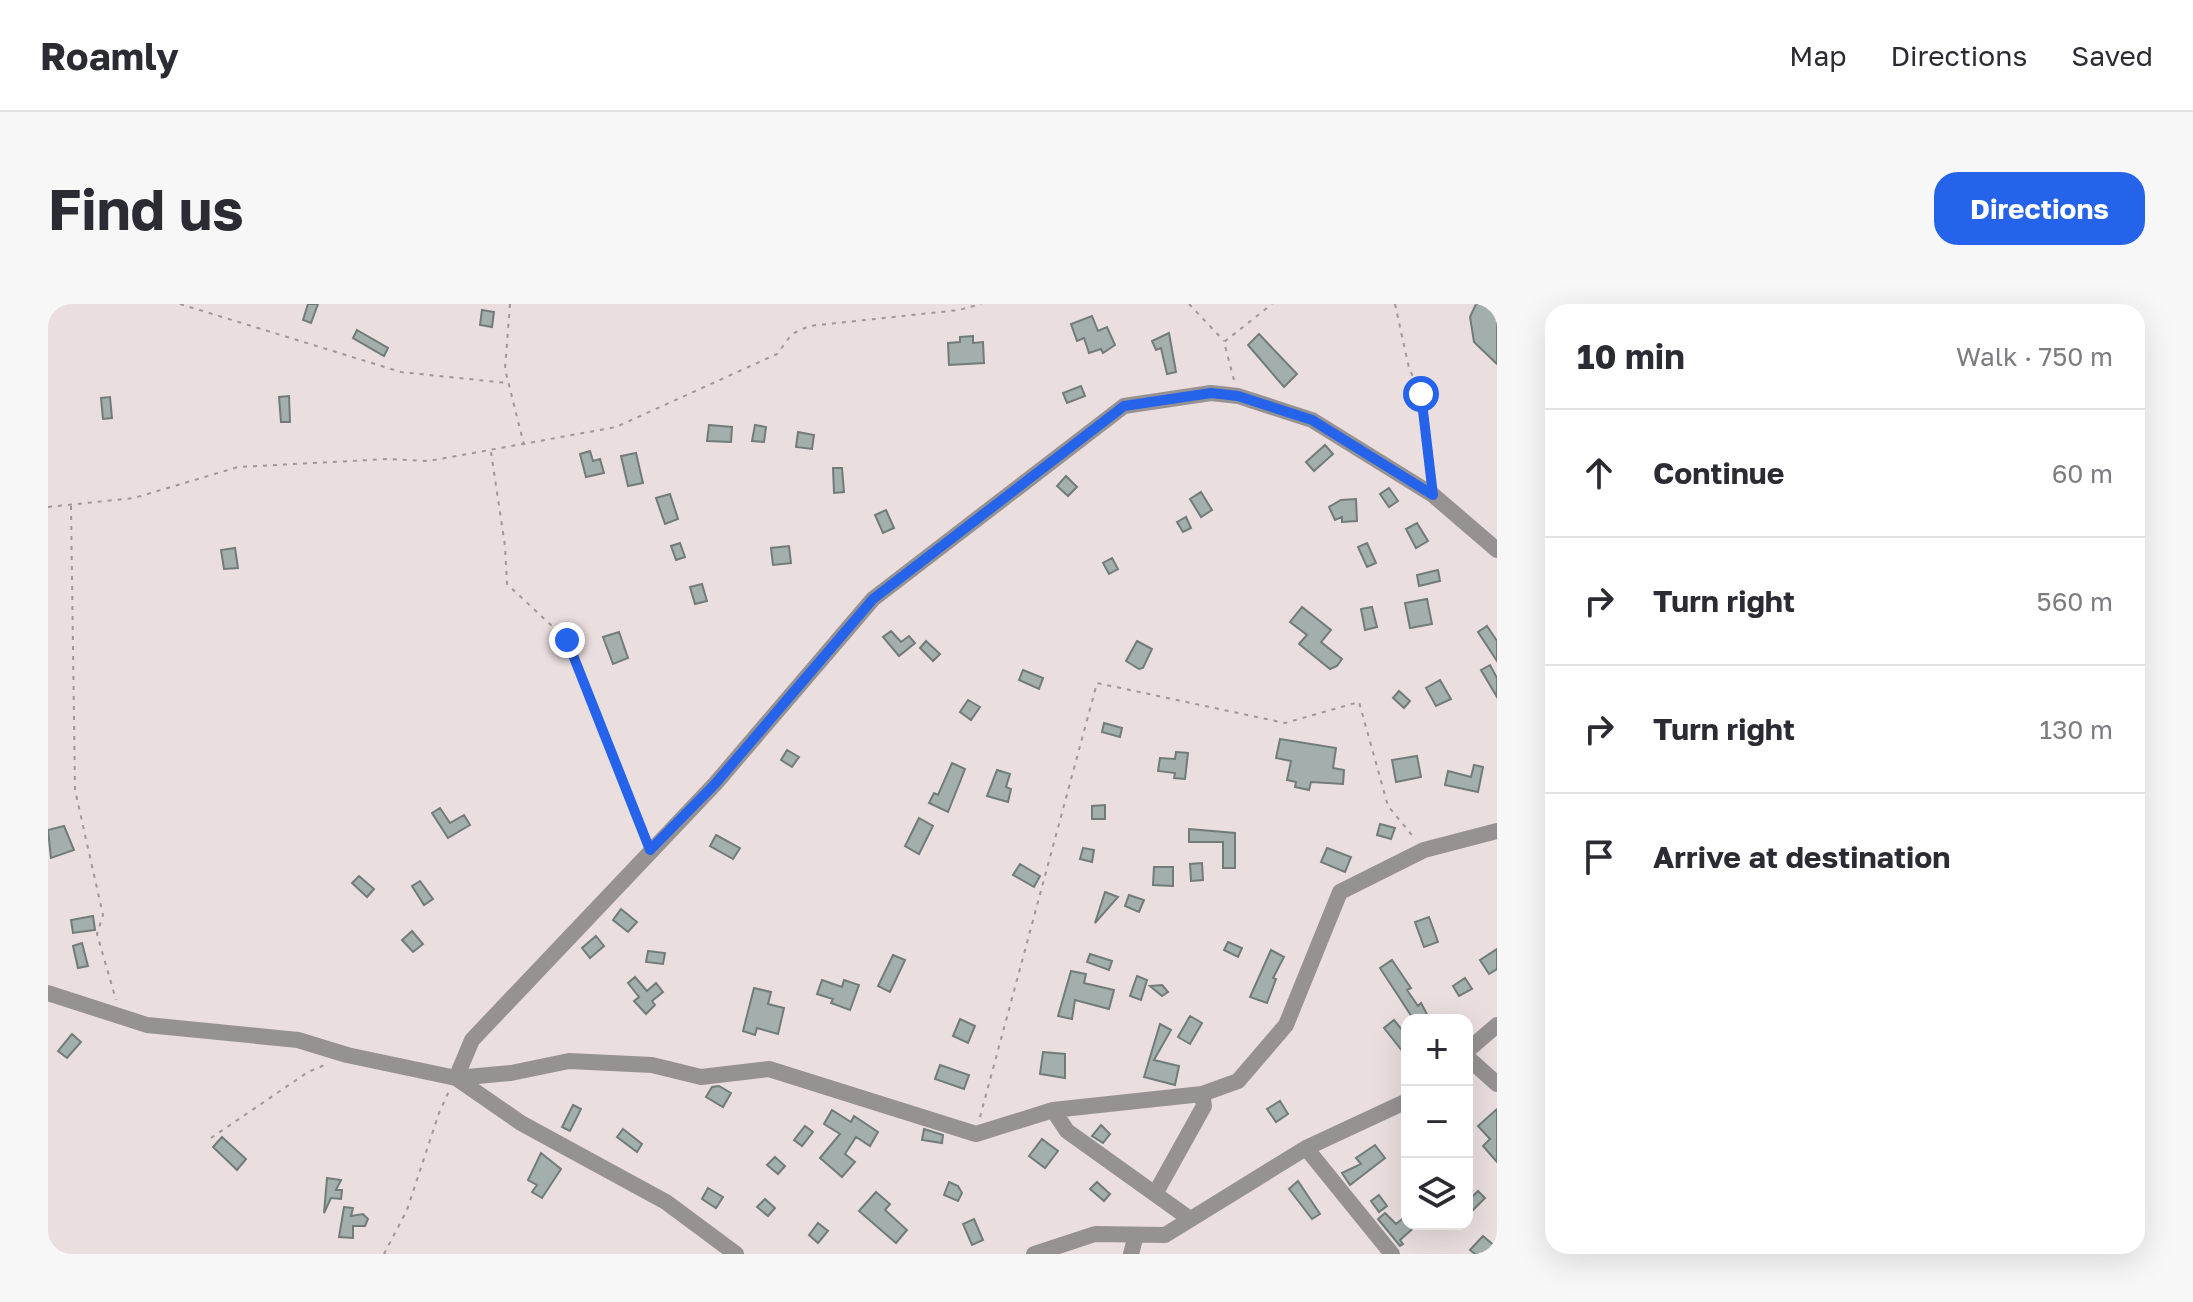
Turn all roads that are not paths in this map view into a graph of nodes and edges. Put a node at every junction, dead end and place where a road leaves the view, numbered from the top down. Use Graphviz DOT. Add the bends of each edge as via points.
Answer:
graph roads {
  1 [pos="1497,550"];
  2 [pos="1497,831"];
  3 [pos="48,993"];
  4 [pos="1497,1025"];
  5 [pos="1473,1046"];
  6 [pos="1473,1062"];
  7 [pos="456,1078"];
  8 [pos="1497,1084"];
  9 [pos="1202,1094"];
  10 [pos="1401,1104"];
  11 [pos="1053,1110"];
  12 [pos="1306,1148"];
  13 [pos="1155,1194"];
  14 [pos="1190,1219"];
  15 [pos="1136,1235"];
  16 [pos="736,1254"];
  17 [pos="1034,1254"];
  18 [pos="1131,1254"];
  19 [pos="1392,1254"];
  1 -- 7 [label="street" via="1433,495 1312,420 1238,396 1211,393 1124,406 873,599 715,784 472,1040"];
  2 -- 9 [label="street" via="1424,850 1340,892 1286,1025 1238,1081"];
  3 -- 7 [label="street" via="160,1026 298,1040"];
  4 -- 5 [label="street"];
  6 -- 8 [label="street"];
  7 -- 11 [label="street" via="569,1061 652,1065 701,1077 769,1069 976,1134"];
  7 -- 16 [label="street" via="521,1123 666,1202"];
  9 -- 11 [label="street"];
  9 -- 13 [label="street" via="1204,1106"];
  10 -- 12 [label="street"];
  11 -- 13 [label="street" via="1067,1131"];
  12 -- 14 [label="street"];
  12 -- 19 [label="street"];
  13 -- 14 [label="street"];
  14 -- 15 [label="street" via="1165,1235"];
  15 -- 17 [label="street" via="1095,1234"];
  15 -- 18 [label="street"];
}
